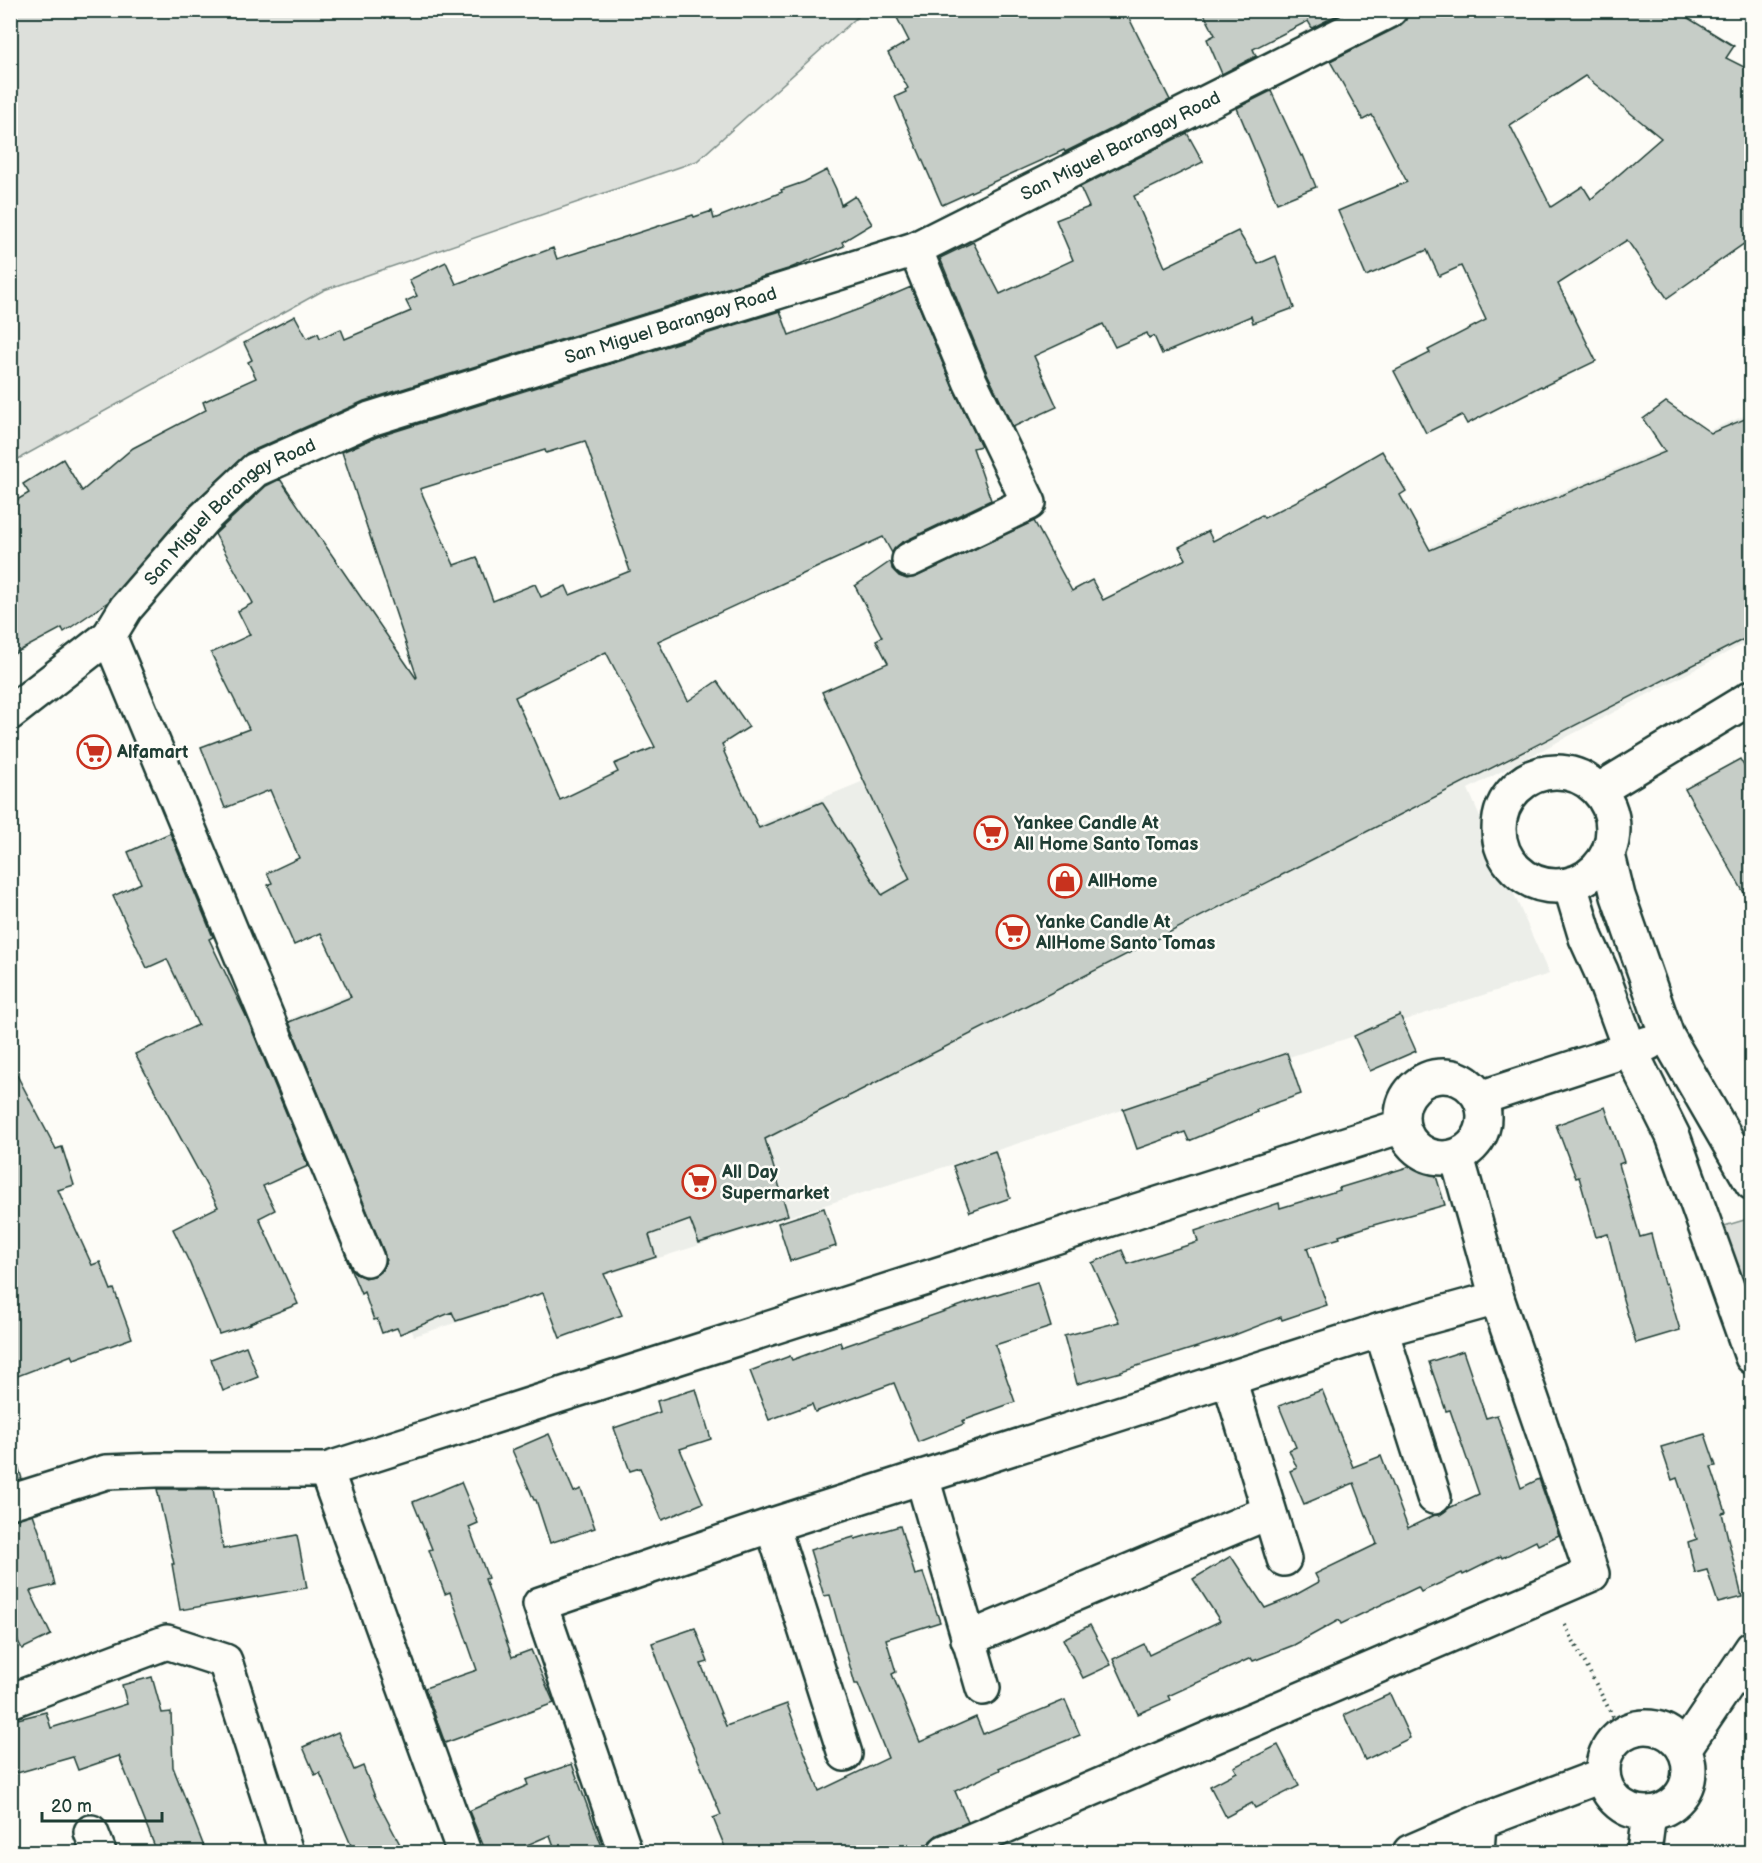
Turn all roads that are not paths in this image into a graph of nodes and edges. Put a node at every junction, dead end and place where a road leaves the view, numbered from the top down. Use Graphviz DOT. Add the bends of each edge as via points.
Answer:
graph roads {
  1 [pos="1390,10"];
  2 [pos="915,249"];
  3 [pos="909,560"];
  4 [pos="109,636"];
  5 [pos="1752,697"];
  6 [pos="10,712"];
  7 [pos="1599,790"];
  8 [pos="1608,855"];
  9 [pos="1570,885"];
  10 [pos="1667,1036"];
  11 [pos="1630,1050"];
  12 [pos="1480,1098"];
  13 [pos="1402,1126"];
  14 [pos="1457,1157"];
  15 [pos="1752,1183"];
  16 [pos="367,1259"];
  17 [pos="1497,1298"];
  18 [pos="1381,1330"];
  19 [pos="1752,1357"];
  20 [pos="1229,1379"];
  21 [pos="326,1470"];
  22 [pos="922,1477"];
  23 [pos="1434,1497"];
  24 [pos="10,1502"];
  25 [pos="1269,1512"];
  26 [pos="772,1525"];
  27 [pos="1284,1560"];
  28 [pos="968,1639"];
  29 [pos="1752,1648"];
  30 [pos="983,1688"];
  31 [pos="10,1701"];
  32 [pos="1684,1749"];
  33 [pos="845,1754"];
  34 [pos="1603,1775"];
  35 [pos="1648,1814"];
  36 [pos="1478,1837"];
  37 [pos="286,1852"];
  38 [pos="464,1852"];
  39 [pos="625,1852"];
  40 [pos="945,1852"];
  41 [pos="1410,1852"];
  42 [pos="1644,1852"];
  1 -- 2 [label="street, San Miguel Barangay Road"];
  2 -- 3 [label="street" via="970,381 1029,503"];
  2 -- 4 [label="street, San Miguel Barangay Road" via="370,419 255,470 204,518 126,608"];
  4 -- 6 [label="street, San Miguel Barangay Road"];
  4 -- 16 [label="street"];
  5 -- 7 [label="street"];
  7 -- 8 [label="street" via="1614,821"];
  7 -- 9 [label="street" via="1573,774 1542,772 1516,787 1500,813 1499,843 1513,870 1540,885"];
  8 -- 9 [label="street" via="1592,875"];
  8 -- 10 [label="street" via="1618,896"];
  9 -- 11 [label="street" via="1586,938"];
  10 -- 11 [label="street"];
  10 -- 15 [label="street"];
  11 -- 12 [label="street"];
  11 -- 19 [label="street" via="1673,1136"];
  12 -- 13 [label="street" via="1467,1083 1449,1076 1429,1078 1412,1089 1403,1106"];
  12 -- 14 [label="street" via="1484,1121 1476,1143"];
  13 -- 14 [label="street" via="1413,1146 1434,1158"];
  13 -- 21 [label="street"];
  14 -- 17 [label="street"];
  17 -- 18 [label="street"];
  17 -- 40 [label="street" via="1592,1574"];
  18 -- 20 [label="street"];
  18 -- 23 [label="street"];
  20 -- 22 [label="street"];
  20 -- 25 [label="street"];
  21 -- 24 [label="street" via="106,1472"];
  21 -- 38 [label="street"];
  22 -- 26 [label="street"];
  22 -- 28 [label="street"];
  25 -- 27 [label="street"];
  25 -- 28 [label="street"];
  26 -- 33 [label="street"];
  26 -- 39 [label="street" via="540,1604"];
  28 -- 30 [label="street"];
  29 -- 32 [label="street"];
  31 -- 37 [label="street" via="167,1642 225,1661"];
  32 -- 34 [label="street" via="1667,1732 1644,1727 1622,1734 1606,1752"];
  32 -- 35 [label="street" via="1690,1769 1684,1791 1670,1807"];
  34 -- 35 [label="street" via="1611,1795 1628,1809"];
  34 -- 36 [label="street"];
  35 -- 42 [label="street"];
  36 -- 41 [label="street"];
}
